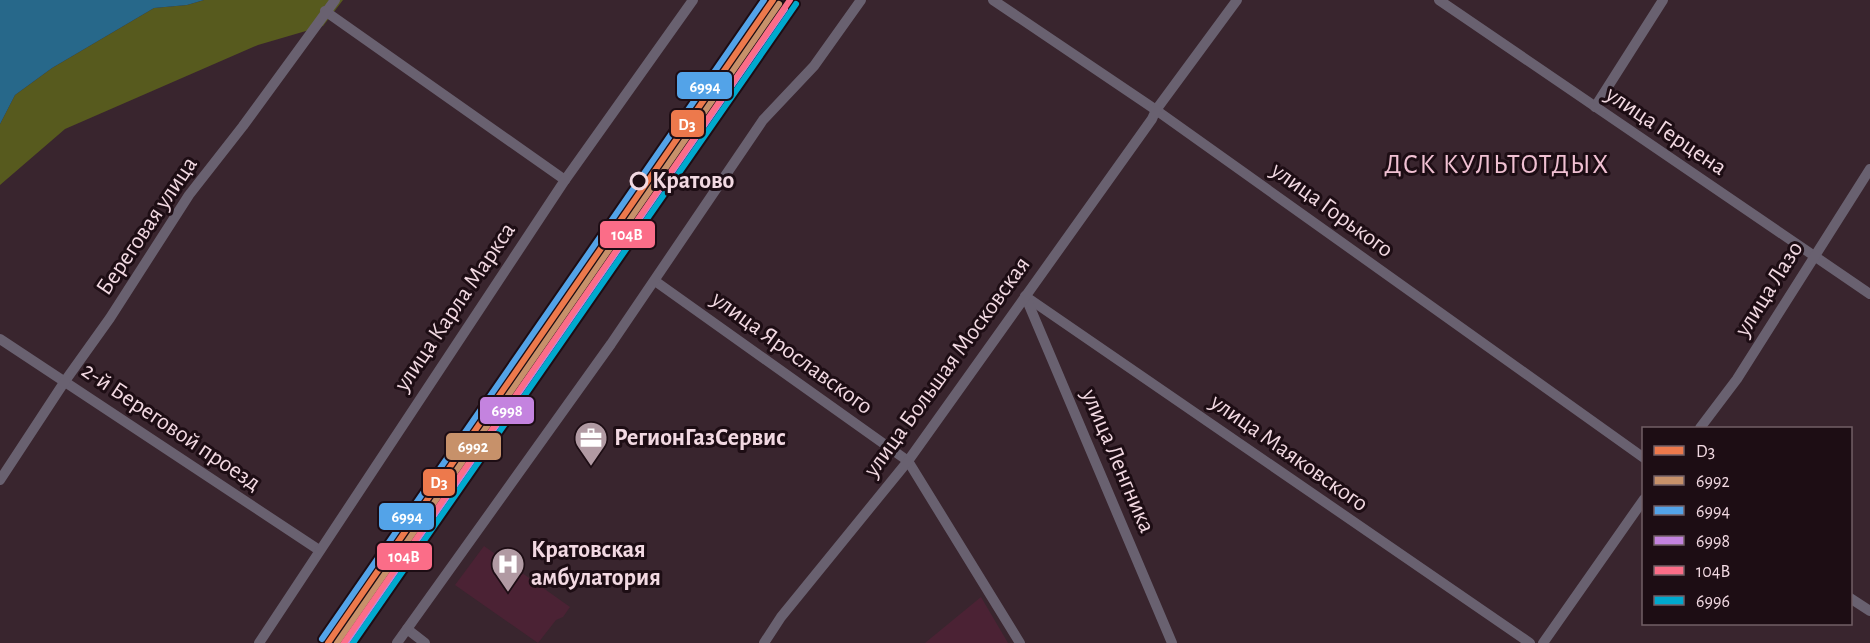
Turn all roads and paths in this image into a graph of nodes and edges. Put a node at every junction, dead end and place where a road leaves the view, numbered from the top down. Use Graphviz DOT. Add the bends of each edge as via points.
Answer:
graph roads {
  1 [pos="335,0"];
  2 [pos="693,0"];
  3 [pos="861,0"];
  4 [pos="993,0"];
  5 [pos="1237,0"];
  6 [pos="1440,0"];
  7 [pos="1663,0"];
  8 [pos="325,11"];
  9 [pos="1595,107"];
  10 [pos="1156,110"];
  11 [pos="1870,169"];
  12 [pos="565,180"];
  13 [pos="1813,257"];
  14 [pos="655,280"];
  15 [pos="1870,294"];
  16 [pos="1025,296"];
  17 [pos="0,339"];
  18 [pos="65,381"];
  19 [pos="1701,427"];
  20 [pos="1642,457"];
  21 [pos="908,461"];
  22 [pos="0,480"];
  23 [pos="1642,502"];
  24 [pos="319,550"];
  25 [pos="1852,599"];
  26 [pos="1870,611"];
  27 [pos="407,629"];
  28 [pos="259,643"];
  29 [pos="397,643"];
  30 [pos="425,643"];
  31 [pos="764,643"];
  32 [pos="1020,643"];
  33 [pos="1172,643"];
  34 [pos="1530,643"];
  35 [pos="1544,643"];
  1 -- 8 [label="street, Береговая улица"];
  2 -- 12 [label="street, улица Карла Маркса"];
  3 -- 14 [label="street" via="814,66 763,120"];
  4 -- 10 [label="street, улица Горького"];
  5 -- 10 [label="street"];
  6 -- 9 [label="street, улица Герцена"];
  7 -- 9 [label="street"];
  8 -- 12 [label="street"];
  8 -- 18 [label="street, Береговая улица" via="189,195"];
  9 -- 13 [label="street, улица Герцена"];
  10 -- 16 [label="street, улица Большая Московская"];
  10 -- 20 [label="street, улица Горького"];
  11 -- 13 [label="street, улица Лазо"];
  12 -- 24 [label="street, улица Карла Маркса"];
  13 -- 15 [label="street, улица Герцена"];
  13 -- 19 [label="street, улица Лазо" via="1737,379"];
  14 -- 21 [label="street, улица Ярославского"];
  14 -- 27 [label="street"];
  16 -- 21 [label="street, улица Большая Московская"];
  16 -- 33 [label="street, улица Ленгника"];
  16 -- 34 [label="street, улица Маяковского"];
  17 -- 18 [label="street, 2-й Береговой проезд"];
  18 -- 22 [label="street, Береговая улица"];
  18 -- 24 [label="street, 2-й Береговой проезд"];
  21 -- 31 [label="street, улица Большая Московская"];
  21 -- 32 [label="street, улица Ярославского"];
  23 -- 35 [label="street"];
  24 -- 28 [label="street, улица Карла Маркса"];
  25 -- 26 [label="street"];
  27 -- 29 [label="street"];
  27 -- 30 [label="street"];
}
